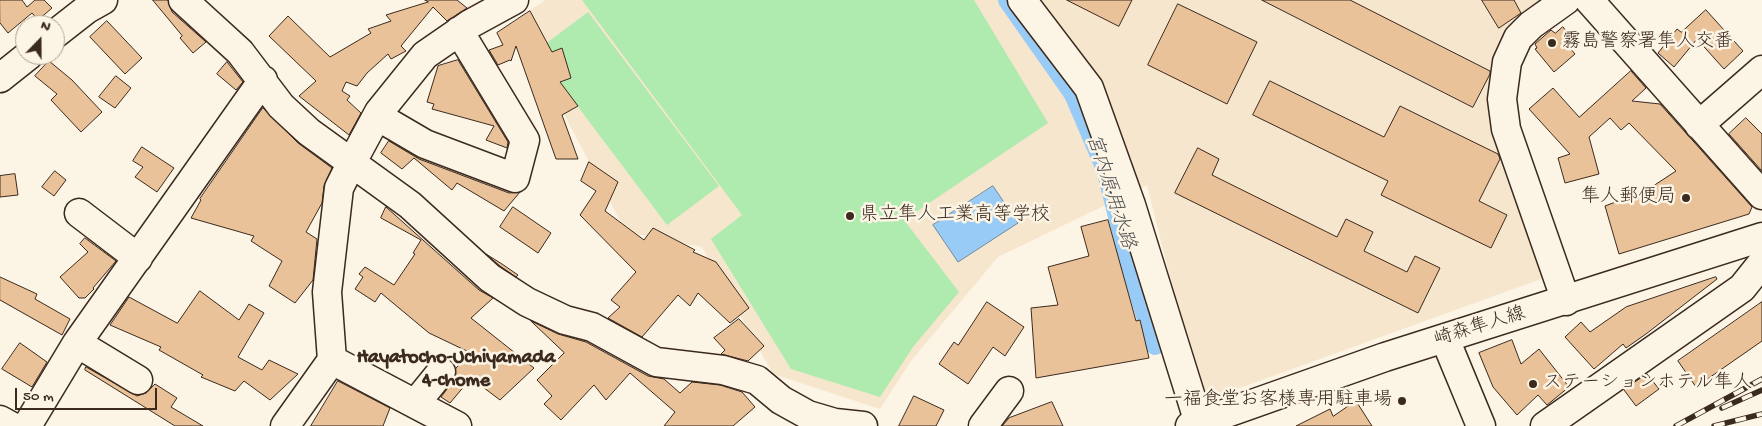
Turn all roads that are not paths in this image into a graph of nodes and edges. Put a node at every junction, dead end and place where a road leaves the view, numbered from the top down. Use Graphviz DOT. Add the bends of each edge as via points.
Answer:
graph roads {
  1 [pos="103,0"];
  2 [pos="183,0"];
  3 [pos="514,0"];
  4 [pos="1022,0"];
  5 [pos="1566,0"];
  6 [pos="1589,0"];
  7 [pos="65,26"];
  8 [pos="459,31"];
  9 [pos="16,65"];
  10 [pos="1762,70"];
  11 [pos="0,78"];
  12 [pos="263,80"];
  13 [pos="377,116"];
  14 [pos="1699,125"];
  15 [pos="351,164"];
  16 [pos="1762,195"];
  17 [pos="79,213"];
  18 [pos="1762,237"];
  19 [pos="138,258"];
  20 [pos="1762,263"];
  21 [pos="1566,301"];
  22 [pos="1445,339"];
  23 [pos="77,343"];
  24 [pos="332,360"];
  25 [pos="441,372"];
  26 [pos="138,380"];
  27 [pos="1009,391"];
  28 [pos="415,404"];
  29 [pos="0,420"];
  30 [pos="446,423"];
  31 [pos="1196,425"];
  32 [pos="11,426"];
  33 [pos="28,426"];
  34 [pos="285,426"];
  35 [pos="863,426"];
  36 [pos="983,426"];
  37 [pos="1481,426"];
  38 [pos="1545,426"];
  1 -- 7 [label="street"];
  2 -- 12 [label="street" via="240,52"];
  3 -- 8 [label="street"];
  4 -- 31 [label="street" via="1089,88 1131,205"];
  5 -- 21 [label="street" via="1518,38 1507,62 1502,99 1506,129"];
  6 -- 14 [label="street"];
  8 -- 13 [label="street" via="425,55"];
  8 -- 13 [label="street" via="525,140 515,178 425,144"];
  9 -- 11 [label="street"];
  10 -- 14 [label="street"];
  12 -- 15 [label="street" via="281,106"];
  12 -- 19 [label="street"];
  13 -- 15 [label="street"];
  14 -- 16 [label="street"];
  15 -- 24 [label="street" via="339,188 327,292"];
  15 -- 35 [label="street" via="410,205 490,278 527,302 565,320 592,327 656,362 723,370 757,380 781,400 808,415 835,423"];
  17 -- 19 [label="street"];
  18 -- 21 [label="street, 崎森隼人線"];
  19 -- 23 [label="street"];
  20 -- 38 [label="street" via="1742,288"];
  21 -- 22 [label="street, 崎森隼人線"];
  22 -- 31 [label="street, 崎森隼人線" via="1385,357"];
  22 -- 37 [label="street"];
  23 -- 26 [label="street"];
  23 -- 33 [label="street"];
  24 -- 28 [label="street"];
  24 -- 34 [label="street"];
  25 -- 28 [label="street"];
  27 -- 36 [label="street"];
  28 -- 30 [label="street"];
  29 -- 32 [label="street"];
}
